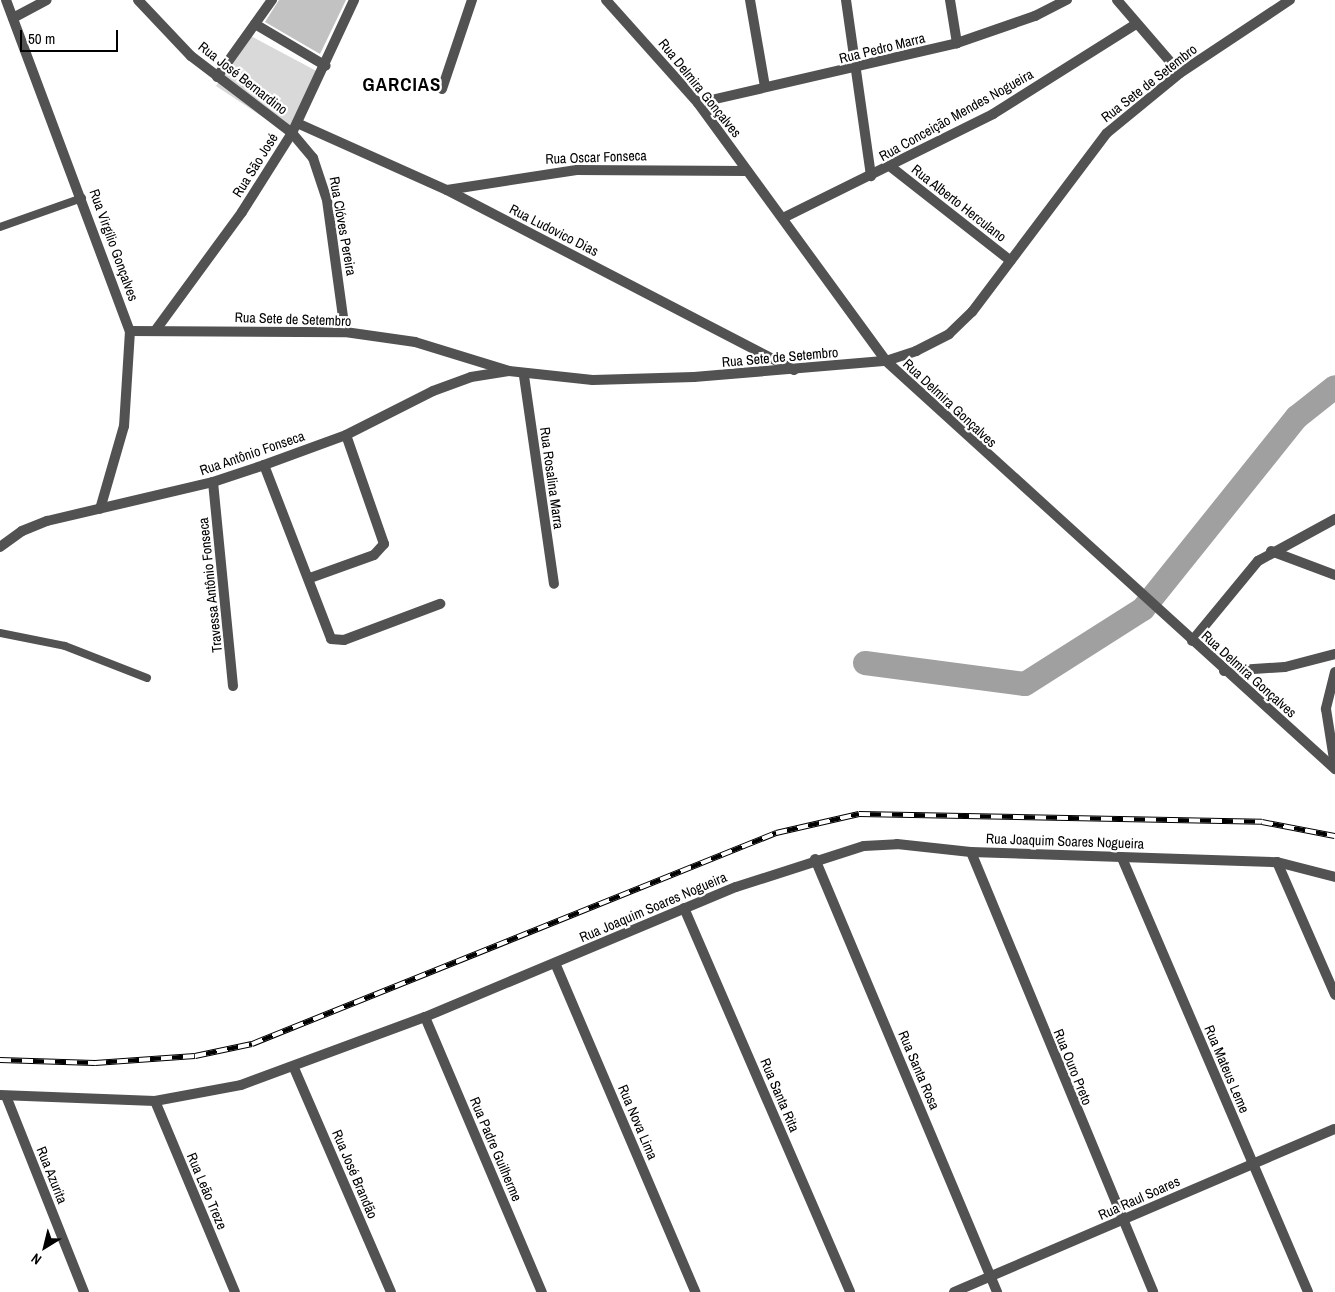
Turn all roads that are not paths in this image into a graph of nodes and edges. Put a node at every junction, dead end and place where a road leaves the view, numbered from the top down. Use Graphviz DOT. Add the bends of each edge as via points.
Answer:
graph roads {
  1 [pos="6,0"];
  2 [pos="47,0"];
  3 [pos="138,0"];
  4 [pos="272,0"];
  5 [pos="354,0"];
  6 [pos="472,0"];
  7 [pos="606,0"];
  8 [pos="750,0"];
  9 [pos="846,0"];
  10 [pos="950,0"];
  11 [pos="1067,0"];
  12 [pos="1117,0"];
  13 [pos="1290,0"];
  14 [pos="13,18"];
  15 [pos="255,24"];
  16 [pos="1136,24"];
  17 [pos="957,43"];
  18 [pos="326,66"];
  19 [pos="856,70"];
  20 [pos="1180,73"];
  21 [pos="217,77"];
  22 [pos="764,87"];
  23 [pos="442,89"];
  24 [pos="698,104"];
  25 [pos="294,128"];
  26 [pos="891,167"];
  27 [pos="747,171"];
  28 [pos="871,176"];
  29 [pos="447,190"];
  30 [pos="82,198"];
  31 [pos="783,218"];
  32 [pos="0,227"];
  33 [pos="1011,261"];
  34 [pos="130,331"];
  35 [pos="155,331"];
  36 [pos="345,332"];
  37 [pos="886,361"];
  38 [pos="794,370"];
  39 [pos="509,371"];
  40 [pos="524,376"];
  41 [pos="346,435"];
  42 [pos="264,465"];
  43 [pos="213,482"];
  44 [pos="100,509"];
  45 [pos="1335,519"];
  46 [pos="0,547"];
  47 [pos="1271,551"];
  48 [pos="1335,575"];
  49 [pos="310,578"];
  50 [pos="554,584"];
  51 [pos="440,604"];
  52 [pos="0,633"];
  53 [pos="1192,641"];
  54 [pos="1335,654"];
  55 [pos="1224,671"];
  56 [pos="1335,672"];
  57 [pos="147,678"];
  58 [pos="233,686"];
  59 [pos="1335,768"];
  60 [pos="971,852"];
  61 [pos="1122,858"];
  62 [pos="815,859"];
  63 [pos="1277,862"];
  64 [pos="1335,877"];
  65 [pos="684,908"];
  66 [pos="555,963"];
  67 [pos="1335,996"];
  68 [pos="425,1017"];
  69 [pos="294,1068"];
  70 [pos="3,1095"];
  71 [pos="155,1101"];
  72 [pos="1335,1129"];
  73 [pos="1252,1163"];
  74 [pos="1121,1221"];
  75 [pos="991,1277"];
  76 [pos="84,1292"];
  77 [pos="234,1292"];
  78 [pos="390,1292"];
  79 [pos="542,1292"];
  80 [pos="695,1292"];
  81 [pos="850,1292"];
  82 [pos="954,1292"];
  83 [pos="998,1292"];
  84 [pos="1152,1292"];
  85 [pos="1308,1292"];
  1 -- 14 [label="street, Rua Virgílio Gonçalves"];
  2 -- 14 [label="street"];
  3 -- 21 [label="street, Rua José Bernardino" via="174,40"];
  4 -- 15 [label="street"];
  5 -- 18 [label="street, Rua São José"];
  6 -- 23 [label="street"];
  7 -- 24 [label="street, Rua Delmira Gonçalves"];
  8 -- 22 [label="street"];
  9 -- 19 [label="street"];
  10 -- 17 [label="street"];
  11 -- 17 [label="street, Rua Pedro Marra" via="1035,16"];
  12 -- 16 [label="street"];
  13 -- 20 [label="street, Rua Sete de Setembro"];
  14 -- 30 [label="street, Rua Virgílio Gonçalves"];
  15 -- 18 [label="street"];
  15 -- 21 [label="street"];
  16 -- 20 [label="street"];
  16 -- 26 [label="street, Rua Conceição Mendes Nogueira" via="993,114"];
  17 -- 19 [label="street, Rua Pedro Marra"];
  18 -- 25 [label="street, Rua São José"];
  19 -- 22 [label="street, Rua Pedro Marra"];
  19 -- 28 [label="street"];
  20 -- 33 [label="street, Rua Sete de Setembro" via="1101,140"];
  21 -- 25 [label="street, Rua José Bernardino"];
  22 -- 24 [label="street, Rua Pedro Marra"];
  24 -- 27 [label="street, Rua Delmira Gonçalves"];
  25 -- 29 [label="street, Rua Ludovico Dias"];
  25 -- 35 [label="street, Rua São José" via="242,212"];
  25 -- 36 [label="street, Rua Clóves Pereira" via="324,183"];
  26 -- 28 [label="street, Rua Conceição Mendes Nogueira"];
  26 -- 33 [label="street, Rua Alberto Herculano"];
  27 -- 29 [label="street, Rua Oscar Fonseca" via="576,170"];
  27 -- 31 [label="street, Rua Delmira Gonçalves"];
  28 -- 31 [label="street, Rua Conceição Mendes Nogueira"];
  29 -- 38 [label="street, Rua Ludovico Dias"];
  30 -- 32 [label="lane"];
  30 -- 34 [label="street, Rua Virgílio Gonçalves"];
  31 -- 37 [label="street, Rua Delmira Gonçalves"];
  33 -- 37 [label="street, Rua Sete de Setembro" via="972,312 949,334"];
  34 -- 35 [label="street, Rua Sete de Setembro"];
  34 -- 44 [label="street, Rua Virgílio Gonçalves" via="124,426"];
  35 -- 36 [label="street, Rua Sete de Setembro"];
  36 -- 39 [label="street, Rua Sete de Setembro" via="415,342"];
  37 -- 38 [label="street, Rua Sete de Setembro"];
  37 -- 53 [label="street, Rua Delmira Gonçalves"];
  38 -- 40 [label="street, Rua Sete de Setembro" via="592,380"];
  39 -- 40 [label="street, Rua Sete de Setembro"];
  39 -- 41 [label="street, Rua Antônio Fonseca" via="453,382"];
  40 -- 50 [label="street, Rua Rosalina Marra"];
  41 -- 42 [label="street, Rua Antônio Fonseca"];
  41 -- 49 [label="street" via="384,544 374,555"];
  42 -- 43 [label="street, Rua Antônio Fonseca"];
  42 -- 49 [label="street"];
  43 -- 44 [label="street, Rua Antônio Fonseca"];
  43 -- 58 [label="street, Travessa Antônio Fonseca"];
  44 -- 46 [label="street, Rua Antônio Fonseca" via="34,525"];
  45 -- 47 [label="street"];
  47 -- 48 [label="street"];
  47 -- 53 [label="street" via="1242,578"];
  49 -- 51 [label="street" via="331,639 338,642"];
  52 -- 57 [label="lane" via="65,646"];
  53 -- 55 [label="street, Rua Delmira Gonçalves"];
  54 -- 55 [label="street" via="1286,667"];
  55 -- 59 [label="street, Rua Delmira Gonçalves"];
  56 -- 59 [label="street" via="1326,709"];
  60 -- 61 [label="street, Rua Joaquim Soares Nogueira"];
  60 -- 62 [label="street, Rua Joaquim Soares Nogueira" via="879,844"];
  60 -- 74 [label="street, Rua Ouro Preto"];
  61 -- 63 [label="street, Rua Joaquim Soares Nogueira"];
  61 -- 73 [label="street, Rua Mateus Leme"];
  62 -- 65 [label="street, Rua Joaquim Soares Nogueira"];
  62 -- 75 [label="street, Rua Santa Rosa"];
  63 -- 64 [label="street, Rua Joaquim Soares Nogueira"];
  63 -- 67 [label="street"];
  65 -- 66 [label="street, Rua Joaquim Soares Nogueira"];
  65 -- 81 [label="street, Rua Santa Rita"];
  66 -- 68 [label="street, Rua Joaquim Soares Nogueira"];
  66 -- 80 [label="street, Rua Nova Lima"];
  68 -- 69 [label="street, Rua Joaquim Soares Nogueira"];
  68 -- 79 [label="street, Rua Padre Guilherme"];
  69 -- 71 [label="street, Rua Joaquim Soares Nogueira" via="214,1092"];
  69 -- 78 [label="street, Rua José Brandão"];
  70 -- 71 [label="street, Rua Joaquim Soares Nogueira"];
  70 -- 76 [label="street, Rua Azurita"];
  71 -- 77 [label="street, Rua Leão Treze"];
  72 -- 73 [label="street, Rua Raul Soares"];
  73 -- 74 [label="street, Rua Raul Soares"];
  73 -- 85 [label="street, Rua Mateus Leme"];
  74 -- 75 [label="street, Rua Raul Soares"];
  74 -- 84 [label="street, Rua Ouro Preto"];
  75 -- 82 [label="street, Rua Raul Soares"];
  75 -- 83 [label="street, Rua Santa Rosa"];
}
